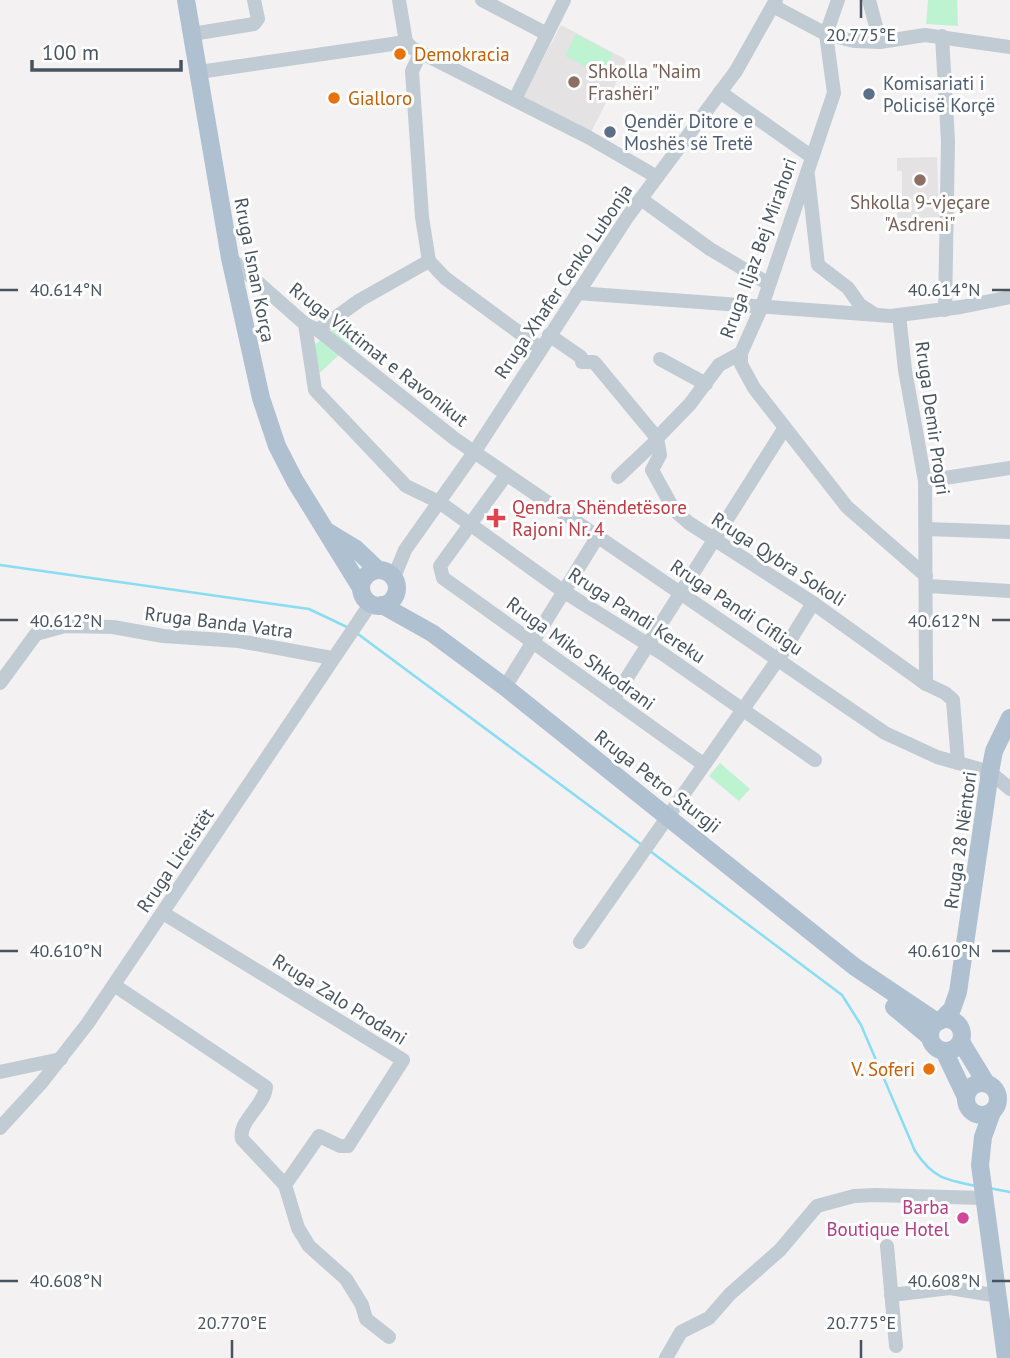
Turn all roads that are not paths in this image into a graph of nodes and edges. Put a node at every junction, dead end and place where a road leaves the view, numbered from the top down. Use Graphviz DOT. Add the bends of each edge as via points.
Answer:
graph roads {
  1 [pos="186,0"];
  2 [pos="254,0"];
  3 [pos="399,0"];
  4 [pos="481,0"];
  5 [pos="564,0"];
  6 [pos="838,0"];
  7 [pos="869,0"];
  8 [pos="775,3"];
  9 [pos="192,34"];
  10 [pos="547,34"];
  11 [pos="826,34"];
  12 [pos="942,36"];
  13 [pos="406,41"];
  14 [pos="880,42"];
  15 [pos="1010,47"];
  16 [pos="421,52"];
  17 [pos="199,72"];
  18 [pos="720,92"];
  19 [pos="515,99"];
  20 [pos="812,157"];
  21 [pos="808,175"];
  22 [pos="657,177"];
  23 [pos="641,199"];
  24 [pos="230,258"];
  25 [pos="429,261"];
  26 [pos="769,284"];
  27 [pos="577,293"];
  28 [pos="1010,297"];
  29 [pos="762,306"];
  30 [pos="945,310"];
  31 [pos="876,315"];
  32 [pos="899,315"];
  33 [pos="312,327"];
  34 [pos="549,335"];
  35 [pos="540,348"];
  36 [pos="741,353"];
  37 [pos="660,359"];
  38 [pos="706,384"];
  39 [pos="784,429"];
  40 [pos="656,440"];
  41 [pos="474,451"];
  42 [pos="1010,468"];
  43 [pos="506,475"];
  44 [pos="618,477"];
  45 [pos="925,481"];
  46 [pos="439,502"];
  47 [pos="470,525"];
  48 [pos="927,529"];
  49 [pos="328,531"];
  50 [pos="1010,532"];
  51 [pos="598,536"];
  52 [pos="713,540"];
  53 [pos="387,577"];
  54 [pos="927,581"];
  55 [pos="563,591"];
  56 [pos="681,591"];
  57 [pos="1010,591"];
  58 [pos="369,602"];
  59 [pos="813,603"];
  60 [pos="432,633"];
  61 [pos="531,641"];
  62 [pos="647,643"];
  63 [pos="779,658"];
  64 [pos="332,659"];
  65 [pos="0,683"];
  66 [pos="926,684"];
  67 [pos="505,687"];
  68 [pos="613,700"];
  69 [pos="743,708"];
  70 [pos="1010,718"];
  71 [pos="815,760"];
  72 [pos="958,763"];
  73 [pos="703,764"];
  74 [pos="990,772"];
  75 [pos="1010,789"];
  76 [pos="668,815"];
  77 [pos="163,913"];
  78 [pos="580,942"];
  79 [pos="963,972"];
  80 [pos="114,985"];
  81 [pos="936,1027"];
  82 [pos="962,1040"];
  83 [pos="944,1051"];
  84 [pos="61,1059"];
  85 [pos="0,1072"];
  86 [pos="990,1085"];
  87 [pos="1010,1097"];
  88 [pos="968,1103"];
  89 [pos="999,1111"];
  90 [pos="0,1128"];
  91 [pos="980,1164"];
  92 [pos="285,1185"];
  93 [pos="984,1196"];
  94 [pos="887,1246"];
  95 [pos="891,1295"];
  96 [pos="999,1296"];
  97 [pos="389,1338"];
  98 [pos="896,1346"];
  99 [pos="1007,1355"];
  100 [pos="666,1358"];
  1 -- 9 [label="main road, Rruga Isnan Korça"];
  2 -- 9 [label="street" via="258,19 254,24"];
  3 -- 13 [label="street"];
  4 -- 10 [label="street"];
  5 -- 10 [label="street"];
  6 -- 11 [label="street"];
  7 -- 14 [label="street"];
  8 -- 11 [label="street"];
  8 -- 18 [label="street, Rruga Xhafer Cenko Lubonja"];
  9 -- 17 [label="main road, Rruga Isnan Korça"];
  10 -- 19 [label="street"];
  11 -- 14 [label="street"];
  11 -- 20 [label="street, Rruga Iljaz Bej Mirahori" via="834,93"];
  12 -- 14 [label="street"];
  12 -- 15 [label="street"];
  12 -- 30 [label="street" via="948,141"];
  13 -- 16 [label="street"];
  13 -- 17 [label="street"];
  16 -- 19 [label="street"];
  16 -- 25 [label="street" via="412,71"];
  17 -- 24 [label="main road, Rruga Isnan Korça"];
  18 -- 20 [label="street"];
  18 -- 22 [label="street, Rruga Xhafer Cenko Lubonja"];
  19 -- 22 [label="street"];
  20 -- 21 [label="street, Rruga Iljaz Bej Mirahori"];
  21 -- 26 [label="street, Rruga Iljaz Bej Mirahori"];
  21 -- 31 [label="street" via="818,265"];
  22 -- 23 [label="street, Rruga Xhafer Cenko Lubonja"];
  23 -- 26 [label="street"];
  23 -- 27 [label="street, Rruga Xhafer Cenko Lubonja"];
  24 -- 33 [label="street, Rruga Viktimat e Ravonikut"];
  24 -- 49 [label="main road, Rruga Isnan Korça" via="266,417 295,481"];
  25 -- 33 [label="street"];
  25 -- 35 [label="street" via="445,278"];
  26 -- 29 [label="street, Rruga Iljaz Bej Mirahori"];
  27 -- 29 [label="street"];
  27 -- 34 [label="street, Rruga Xhafer Cenko Lubonja"];
  28 -- 30 [label="street"];
  29 -- 31 [label="street"];
  29 -- 36 [label="street, Rruga Iljaz Bej Mirahori"];
  30 -- 32 [label="street"];
  31 -- 32 [label="street"];
  32 -- 45 [label="street, Rruga Demir Progri"];
  33 -- 41 [label="street, Rruga Viktimat e Ravonikut"];
  33 -- 46 [label="street, Rruga Pandi Kereku" via="315,390 407,486"];
  34 -- 35 [label="street, Rruga Xhafer Cenko Lubonja"];
  34 -- 40 [label="street" via="582,362 594,362"];
  35 -- 41 [label="street, Rruga Xhafer Cenko Lubonja"];
  36 -- 38 [label="street" via="719,365"];
  36 -- 39 [label="street, Rruga Iljaz Bej Mirahori" via="744,371"];
  37 -- 38 [label="street"];
  38 -- 40 [label="street"];
  39 -- 52 [label="street"];
  39 -- 54 [label="street, Rruga Iljaz Bej Mirahori" via="847,507"];
  40 -- 44 [label="street"];
  40 -- 52 [label="street, Rruga Qybra Sokoli" via="660,455 652,470 674,510"];
  41 -- 43 [label="street, Rruga Pandi Cifligu"];
  41 -- 46 [label="street, Rruga Xhafer Cenko Lubonja"];
  42 -- 45 [label="street"];
  43 -- 47 [label="street"];
  43 -- 51 [label="street, Rruga Pandi Cifligu"];
  45 -- 48 [label="street, Rruga Demir Progri"];
  46 -- 47 [label="street, Rruga Pandi Kereku"];
  46 -- 53 [label="street, Rruga Xhafer Cenko Lubonja"];
  47 -- 55 [label="street, Rruga Pandi Kereku"];
  47 -- 61 [label="street, Rruga Miko Shkodrani" via="439,571"];
  48 -- 50 [label="street"];
  48 -- 54 [label="street, Rruga Demir Progri"];
  49 -- 53 [label="main road, Rruga Isnan Korça"];
  49 -- 58 [label="main road, Rruga Isnan Korça"];
  51 -- 55 [label="street"];
  51 -- 56 [label="street, Rruga Pandi Cifligu"];
  52 -- 56 [label="street"];
  52 -- 59 [label="street, Rruga Qybra Sokoli"];
  53 -- 58 [label="main road" via="391,601"];
  53 -- 58 [label="main road" via="366,575"];
  53 -- 60 [label="main road, Rruga Petro Sturgji"];
  54 -- 57 [label="street"];
  54 -- 66 [label="street, Rruga Demir Progri"];
  55 -- 61 [label="street"];
  55 -- 62 [label="street, Rruga Pandi Kereku"];
  56 -- 62 [label="street"];
  56 -- 63 [label="street, Rruga Pandi Cifligu"];
  58 -- 60 [label="main road, Rruga Petro Sturgji"];
  58 -- 64 [label="street, Rruga Liceistët"];
  59 -- 63 [label="street"];
  59 -- 66 [label="street, Rruga Qybra Sokoli"];
  60 -- 67 [label="main road, Rruga Petro Sturgji"];
  61 -- 67 [label="street"];
  61 -- 68 [label="street, Rruga Miko Shkodrani"];
  62 -- 68 [label="street"];
  62 -- 69 [label="street, Rruga Pandi Kereku"];
  63 -- 69 [label="street"];
  63 -- 72 [label="street, Rruga Pandi Cifligu" via="885,733"];
  64 -- 65 [label="street, Rruga Banda Vatra" via="239,641 65,626 36,634"];
  64 -- 77 [label="street, Rruga Liceistët"];
  66 -- 72 [label="street" via="953,700"];
  67 -- 76 [label="main road, Rruga Petro Sturgji"];
  68 -- 73 [label="street, Rruga Miko Shkodrani"];
  69 -- 71 [label="street, Rruga Pandi Kereku"];
  69 -- 73 [label="street"];
  70 -- 74 [label="main road, Rruga 28 Nëntori" via="994,751"];
  72 -- 74 [label="street, Rruga Pandi Cifligu"];
  73 -- 76 [label="street"];
  74 -- 75 [label="street"];
  74 -- 79 [label="main road, Rruga 28 Nëntori"];
  76 -- 78 [label="street"];
  76 -- 81 [label="main road, Rruga Petro Sturgji"];
  77 -- 80 [label="street, Rruga Liceistët"];
  77 -- 92 [label="street, Rruga Zalo Prodani" via="403,1060 348,1146 319,1136"];
  79 -- 81 [label="main road, Rruga 28 Nëntori" via="952,1009"];
  79 -- 82 [label="main road, Rruga 28 Nëntori"];
  80 -- 84 [label="street, Rruga Liceistët"];
  80 -- 92 [label="street" via="264,1083 265,1095 240,1135"];
  81 -- 82 [label="main road" via="957,1023"];
  81 -- 83 [label="main road" via="935,1047"];
  82 -- 83 [label="main road" via="954,1049"];
  82 -- 86 [label="main road"];
  83 -- 88 [label="main road"];
  84 -- 85 [label="street"];
  84 -- 90 [label="street, Rruga Liceistët"];
  86 -- 87 [label="main road"];
  86 -- 88 [label="main road" via="972,1086"];
  86 -- 89 [label="main road"];
  88 -- 89 [label="main road" via="982,1115"];
  88 -- 91 [label="main road"];
  89 -- 91 [label="main road" via="987,1122"];
  91 -- 93 [label="main road"];
  92 -- 97 [label="street" via="298,1228 309,1246 346,1279 366,1319"];
  93 -- 96 [label="main road"];
  93 -- 100 [label="street" via="854,1196 817,1206 780,1250 709,1318 681,1332"];
  94 -- 95 [label="street"];
  95 -- 96 [label="street" via="950,1288"];
  95 -- 98 [label="street"];
  96 -- 99 [label="main road"];
}
